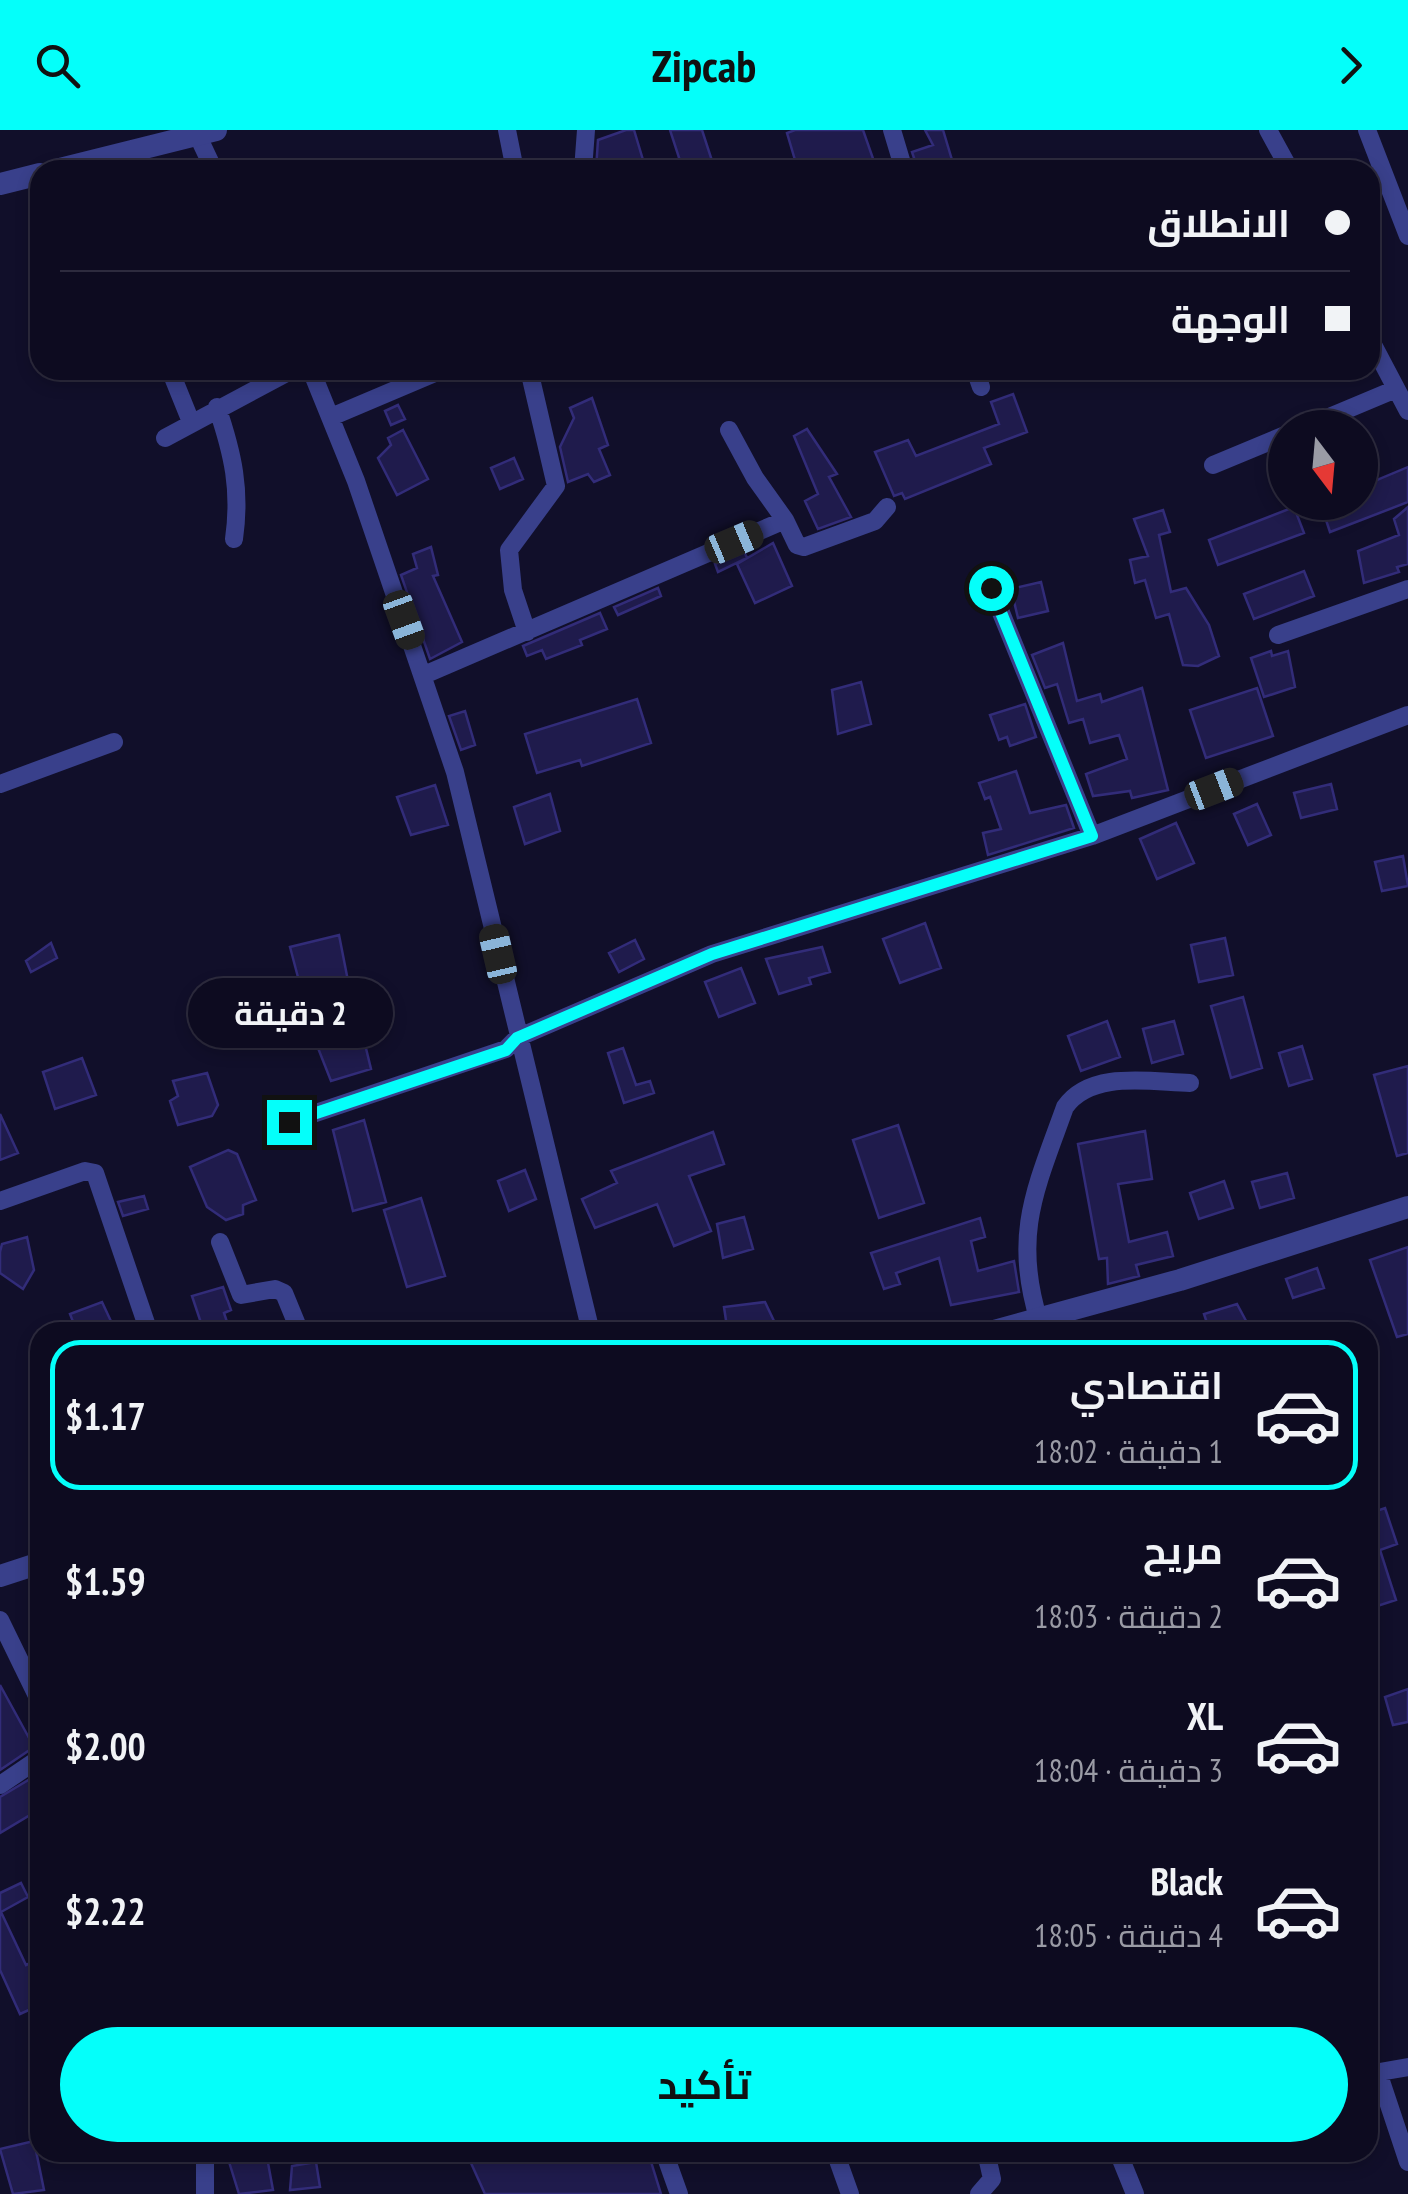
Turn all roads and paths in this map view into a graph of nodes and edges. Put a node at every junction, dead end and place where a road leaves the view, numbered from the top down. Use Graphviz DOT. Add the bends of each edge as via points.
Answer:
graph roads {
  1 [pos="506,130"];
  2 [pos="586,130"];
  3 [pos="892,130"];
  4 [pos="1268,130"];
  5 [pos="1367,130"];
  6 [pos="203,132"];
  7 [pos="95,160"];
  8 [pos="211,160"];
  9 [pos="512,160"];
  10 [pos="583,160"];
  11 [pos="901,160"];
  12 [pos="1284,160"];
  13 [pos="1379,160"];
  14 [pos="1380,164"];
  15 [pos="30,176"];
  16 [pos="0,184"];
  17 [pos="1408,236"];
  18 [pos="1380,358"];
  19 [pos="174,380"];
  20 [pos="272,380"];
  21 [pos="315,380"];
  22 [pos="418,380"];
  23 [pos="531,380"];
  24 [pos="1396,389"];
  25 [pos="218,407"];
  26 [pos="1346,410"];
  27 [pos="1408,411"];
  28 [pos="331,416"];
  29 [pos="191,422"];
  30 [pos="729,430"];
  31 [pos="165,438"];
  32 [pos="1268,442"];
  33 [pos="1213,465"];
  34 [pos="887,507"];
  35 [pos="785,520"];
  36 [pos="234,539"];
  37 [pos="991,588"];
  38 [pos="1408,589"];
  39 [pos="527,632"];
  40 [pos="1278,635"];
  41 [pos="424,675"];
  42 [pos="1408,715"];
  43 [pos="114,742"];
  44 [pos="0,784"];
  45 [pos="1092,836"];
  46 [pos="517,1038"];
  47 [pos="1190,1082"];
  48 [pos="289,1122"];
  49 [pos="0,1201"];
  50 [pos="1408,1207"];
  51 [pos="220,1242"];
  52 [pos="1039,1321"];
  53 [pos="146,1322"];
  54 [pos="296,1322"];
  55 [pos="588,1322"];
  56 [pos="1035,1322"];
  57 [pos="30,1567"];
  58 [pos="0,1576"];
  59 [pos="0,1620"];
  60 [pos="30,1682"];
  61 [pos="30,1765"];
  62 [pos="0,1785"];
  63 [pos="1408,2067"];
  64 [pos="1378,2072"];
  65 [pos="1378,2086"];
  66 [pos="205,2162"];
  67 [pos="667,2162"];
  68 [pos="839,2162"];
  69 [pos="988,2162"];
  70 [pos="1122,2162"];
  71 [pos="1408,2162"];
  72 [pos="206,2194"];
  73 [pos="678,2194"];
  74 [pos="850,2194"];
  75 [pos="979,2194"];
  76 [pos="1135,2194"];
  1 -- 9 [label="street"];
  2 -- 10 [label="street"];
  3 -- 11 [label="street"];
  4 -- 12 [label="street"];
  5 -- 13 [label="street"];
  6 -- 7 [label="street"];
  6 -- 8 [label="street"];
  14 -- 17 [label="street"];
  15 -- 16 [label="street"];
  18 -- 24 [label="street"];
  19 -- 29 [label="street"];
  20 -- 25 [label="street"];
  21 -- 28 [label="street"];
  22 -- 28 [label="street"];
  23 -- 39 [label="street" via="556,486 509,550"];
  24 -- 26 [label="street"];
  24 -- 27 [label="street"];
  25 -- 29 [label="street"];
  25 -- 36 [label="street" via="235,460"];
  28 -- 41 [label="street"];
  29 -- 31 [label="street"];
  30 -- 35 [label="street"];
  32 -- 33 [label="street"];
  34 -- 35 [label="street" via="875,521 804,547"];
  35 -- 39 [label="street"];
  37 -- 45 [label="street"];
  38 -- 40 [label="street"];
  39 -- 41 [label="street"];
  41 -- 46 [label="street"];
  42 -- 45 [label="street"];
  43 -- 44 [label="street"];
  45 -- 46 [label="street" via="712,954"];
  46 -- 48 [label="street" via="506,1050"];
  46 -- 55 [label="street"];
  47 -- 52 [label="street" via="1100,1084 1074,1094 1065,1107 1025,1225 1024,1257"];
  49 -- 53 [label="street" via="95,1173"];
  50 -- 52 [label="street"];
  51 -- 54 [label="street" via="242,1294 284,1293"];
  52 -- 56 [label="street"];
  57 -- 58 [label="street"];
  59 -- 60 [label="street"];
  61 -- 62 [label="street"];
  63 -- 64 [label="street"];
  65 -- 71 [label="street"];
  66 -- 72 [label="street"];
  67 -- 73 [label="street"];
  68 -- 74 [label="street"];
  69 -- 75 [label="street" via="992,2179"];
  70 -- 76 [label="street"];
}
